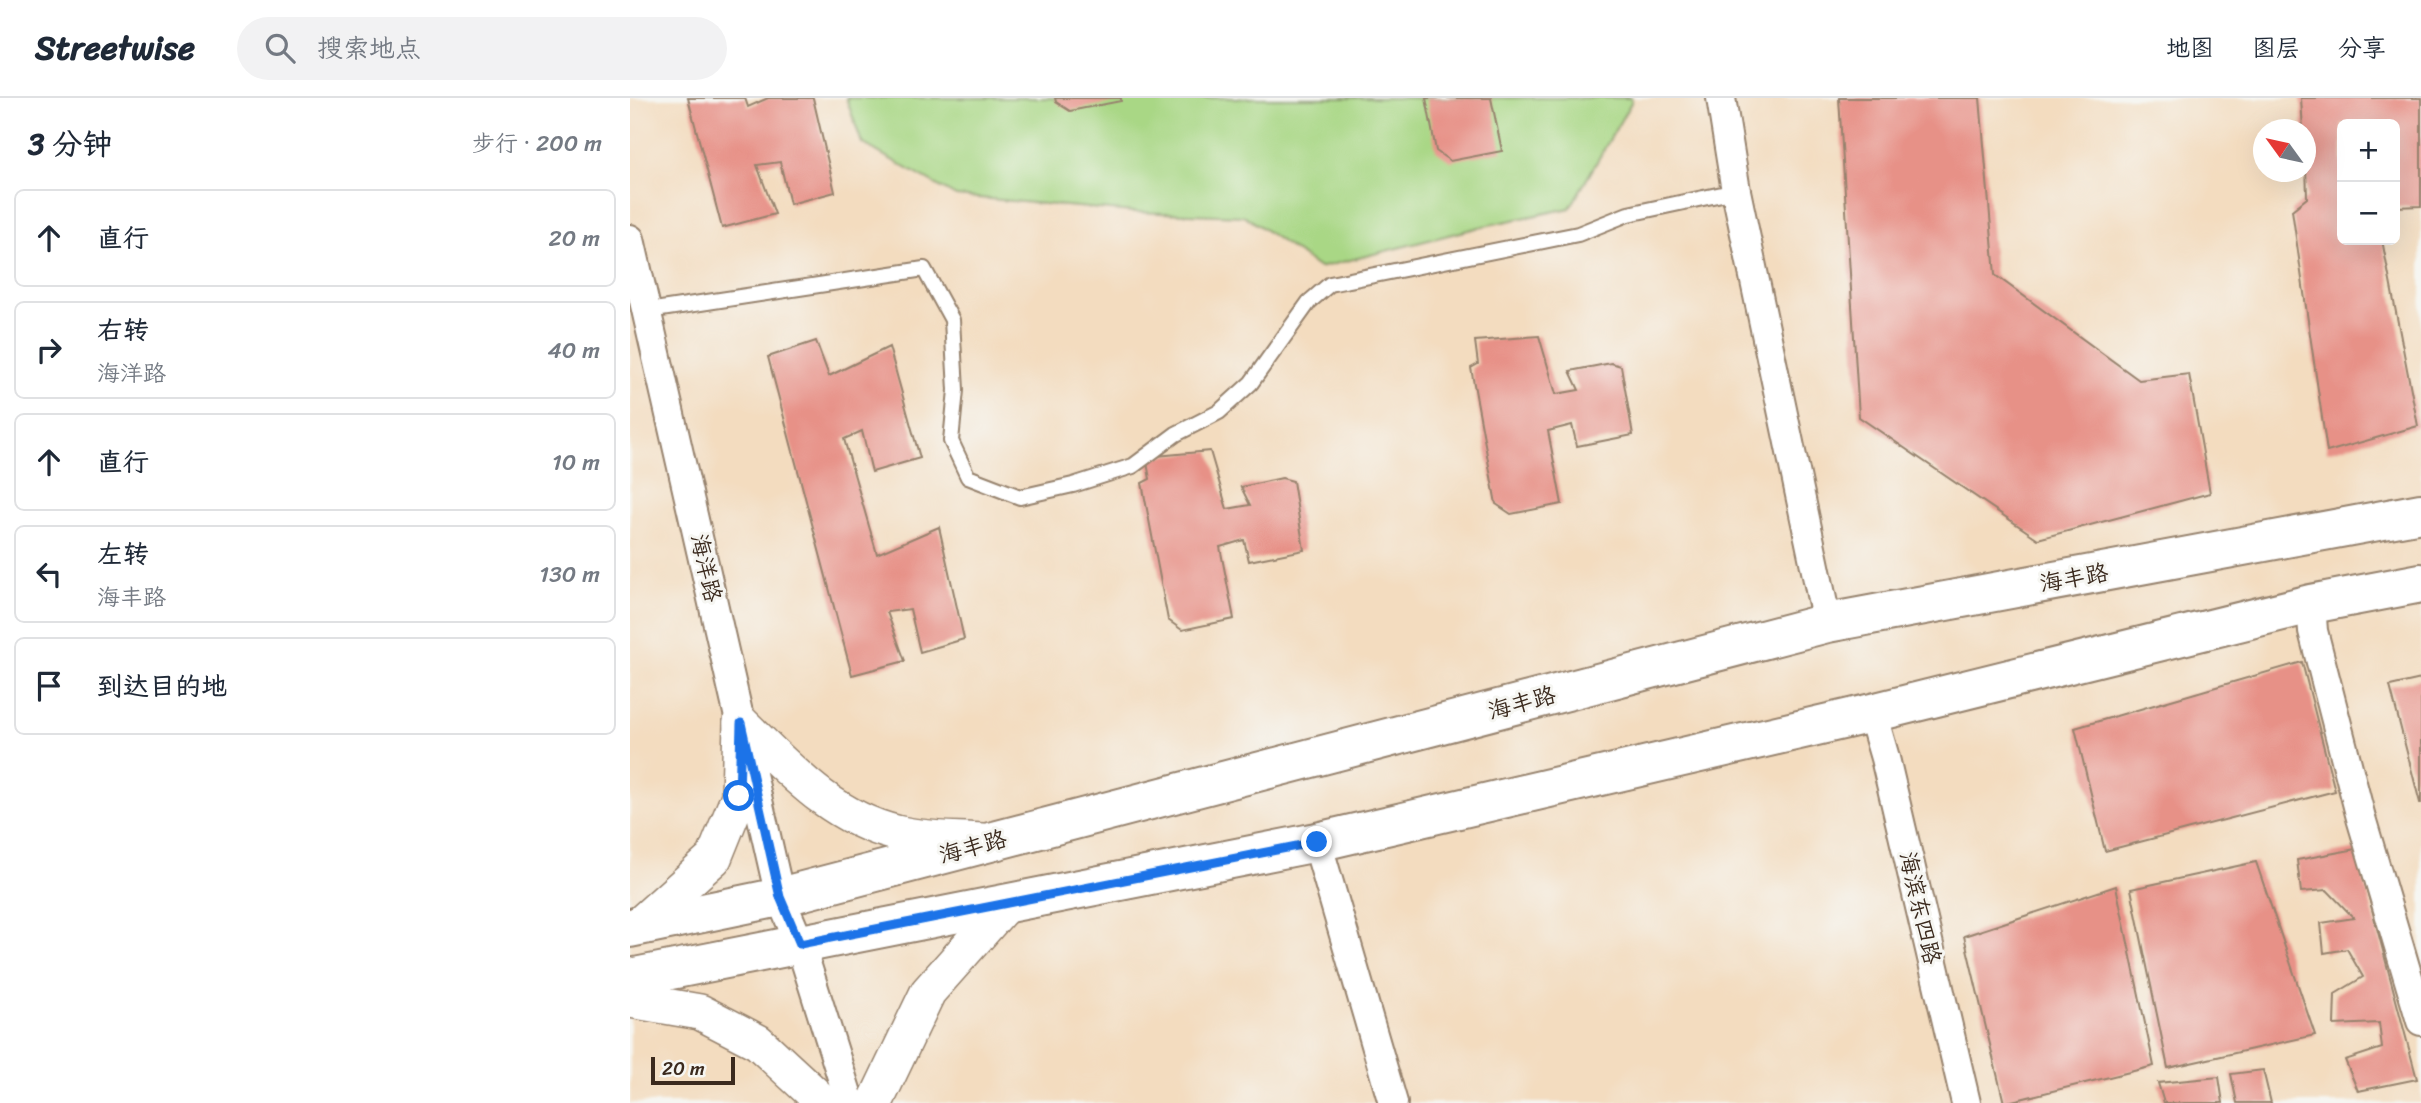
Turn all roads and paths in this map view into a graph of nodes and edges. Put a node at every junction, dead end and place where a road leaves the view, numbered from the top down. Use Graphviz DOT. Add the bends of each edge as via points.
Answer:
graph roads {
  1 [pos="1721,98"];
  2 [pos="1736,191"];
  3 [pos="630,239"];
  4 [pos="648,311"];
  5 [pos="2421,513"];
  6 [pos="2421,583"];
  7 [pos="2311,604"];
  8 [pos="1826,623"];
  9 [pos="1872,713"];
  10 [pos="741,723"];
  11 [pos="993,842"];
  12 [pos="1317,842"];
  13 [pos="780,897"];
  14 [pos="1007,903"];
  15 [pos="634,927"];
  16 [pos="800,944"];
  17 [pos="630,978"];
  18 [pos="630,1000"];
  19 [pos="2421,1021"];
  20 [pos="824,1103"];
  21 [pos="850,1103"];
  22 [pos="875,1103"];
  23 [pos="1393,1103"];
  24 [pos="1966,1103"];
  1 -- 2 [label="street"];
  2 -- 4 [label="lane" via="1628,214 1578,234 1329,284 1309,302 1251,383 1219,412 1177,434 1133,466 1020,497 968,477 951,441 956,390 952,320 924,269"];
  2 -- 8 [label="street"];
  3 -- 4 [label="street, 海洋路"];
  4 -- 10 [label="street, 海洋路"];
  5 -- 8 [label="main road, 海丰路"];
  6 -- 7 [label="main road"];
  7 -- 9 [label="main road"];
  7 -- 19 [label="street" via="2313,631 2361,818"];
  8 -- 11 [label="main road, 海丰路"];
  9 -- 12 [label="main road"];
  9 -- 24 [label="street, 海滨东四路"];
  10 -- 11 [label="street" via="804,783 847,816 897,834"];
  10 -- 13 [label="street, 海洋路"];
  10 -- 15 [label="street" via="739,796 714,858"];
  11 -- 13 [label="main road, 海丰路"];
  12 -- 14 [label="main road"];
  12 -- 23 [label="street"];
  13 -- 15 [label="main road, 海丰路"];
  13 -- 16 [label="street, 海洋路"];
  14 -- 16 [label="main road"];
  14 -- 22 [label="street" via="928,992"];
  16 -- 17 [label="main road"];
  16 -- 21 [label="street, 海洋路"];
  18 -- 20 [label="street" via="700,1012 758,1042"];
}
